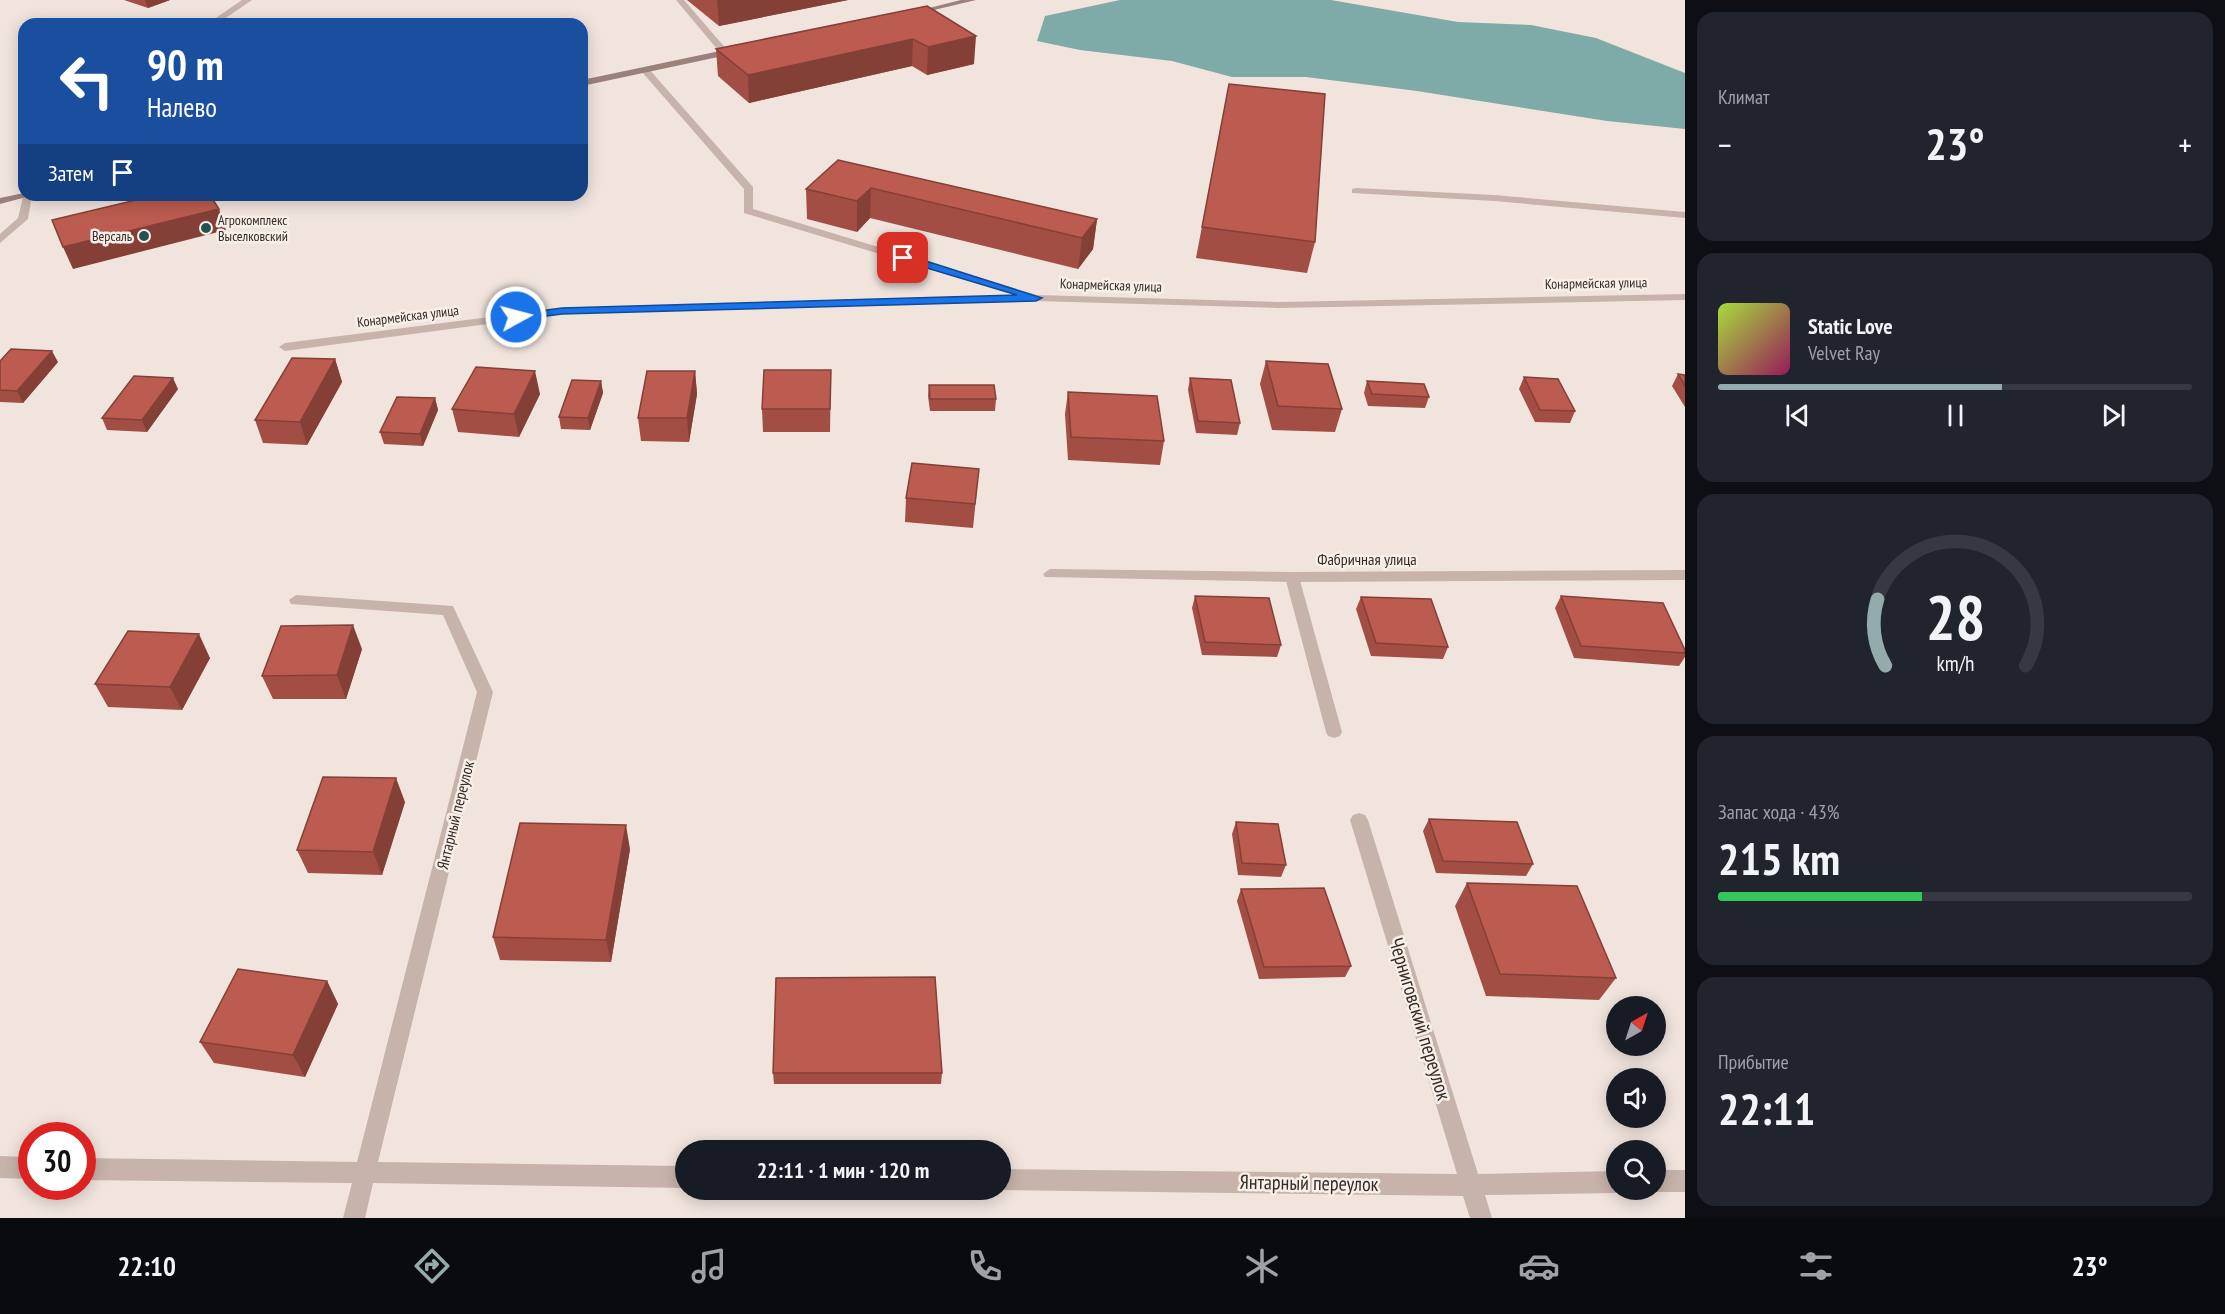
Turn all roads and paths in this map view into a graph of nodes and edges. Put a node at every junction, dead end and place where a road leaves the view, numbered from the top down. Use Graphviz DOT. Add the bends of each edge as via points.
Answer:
graph roads {
  1 [pos="248,0"];
  2 [pos="680,0"];
  3 [pos="972,0"];
  4 [pos="905,14"];
  5 [pos="220,18"];
  6 [pos="748,48"];
  7 [pos="726,53"];
  8 [pos="645,70"];
  9 [pos="588,82"];
  10 [pos="1356,191"];
  11 [pos="18,197"];
  12 [pos="0,201"];
  13 [pos="27,201"];
  14 [pos="1685,215"];
  15 [pos="0,240"];
  16 [pos="1685,297"];
  17 [pos="1036,298"];
  18 [pos="285,347"];
  19 [pos="1050,574"];
  20 [pos="1685,575"];
  21 [pos="1292,577"];
  22 [pos="296,600"];
  23 [pos="1334,732"];
  24 [pos="1359,820"];
  25 [pos="0,1167"];
  26 [pos="18,1168"];
  27 [pos="96,1169"];
  28 [pos="365,1174"];
  29 [pos="675,1177"];
  30 [pos="1011,1180"];
  31 [pos="1666,1181"];
  32 [pos="1685,1181"];
  33 [pos="1606,1182"];
  34 [pos="1470,1185"];
  35 [pos="354,1218"];
  36 [pos="1481,1218"];
  1 -- 5 [label="street"];
  2 -- 7 [label="street"];
  3 -- 4 [label="main road"];
  6 -- 7 [label="main road"];
  7 -- 8 [label="main road"];
  8 -- 9 [label="main road"];
  8 -- 17 [label="street" via="749,189 748,211"];
  10 -- 14 [label="street" via="1494,198"];
  11 -- 12 [label="main road"];
  13 -- 15 [label="street" via="23,219"];
  16 -- 17 [label="street, Конармейская улица" via="1279,305"];
  17 -- 18 [label="street, Конармейская улица" via="562,311"];
  19 -- 21 [label="street, Фабричная улица"];
  20 -- 21 [label="street, Фабричная улица"];
  21 -- 23 [label="street"];
  22 -- 28 [label="street, Янтарный переулок" via="448,610 485,692"];
  24 -- 34 [label="street, Черниговский переулок"];
  25 -- 26 [label="street"];
  27 -- 28 [label="street"];
  28 -- 29 [label="street"];
  28 -- 35 [label="street, Янтарный переулок"];
  30 -- 34 [label="street, Янтарный переулок"];
  31 -- 32 [label="street"];
  33 -- 34 [label="street, Янтарный переулок"];
  34 -- 36 [label="street, Черниговский переулок"];
}
